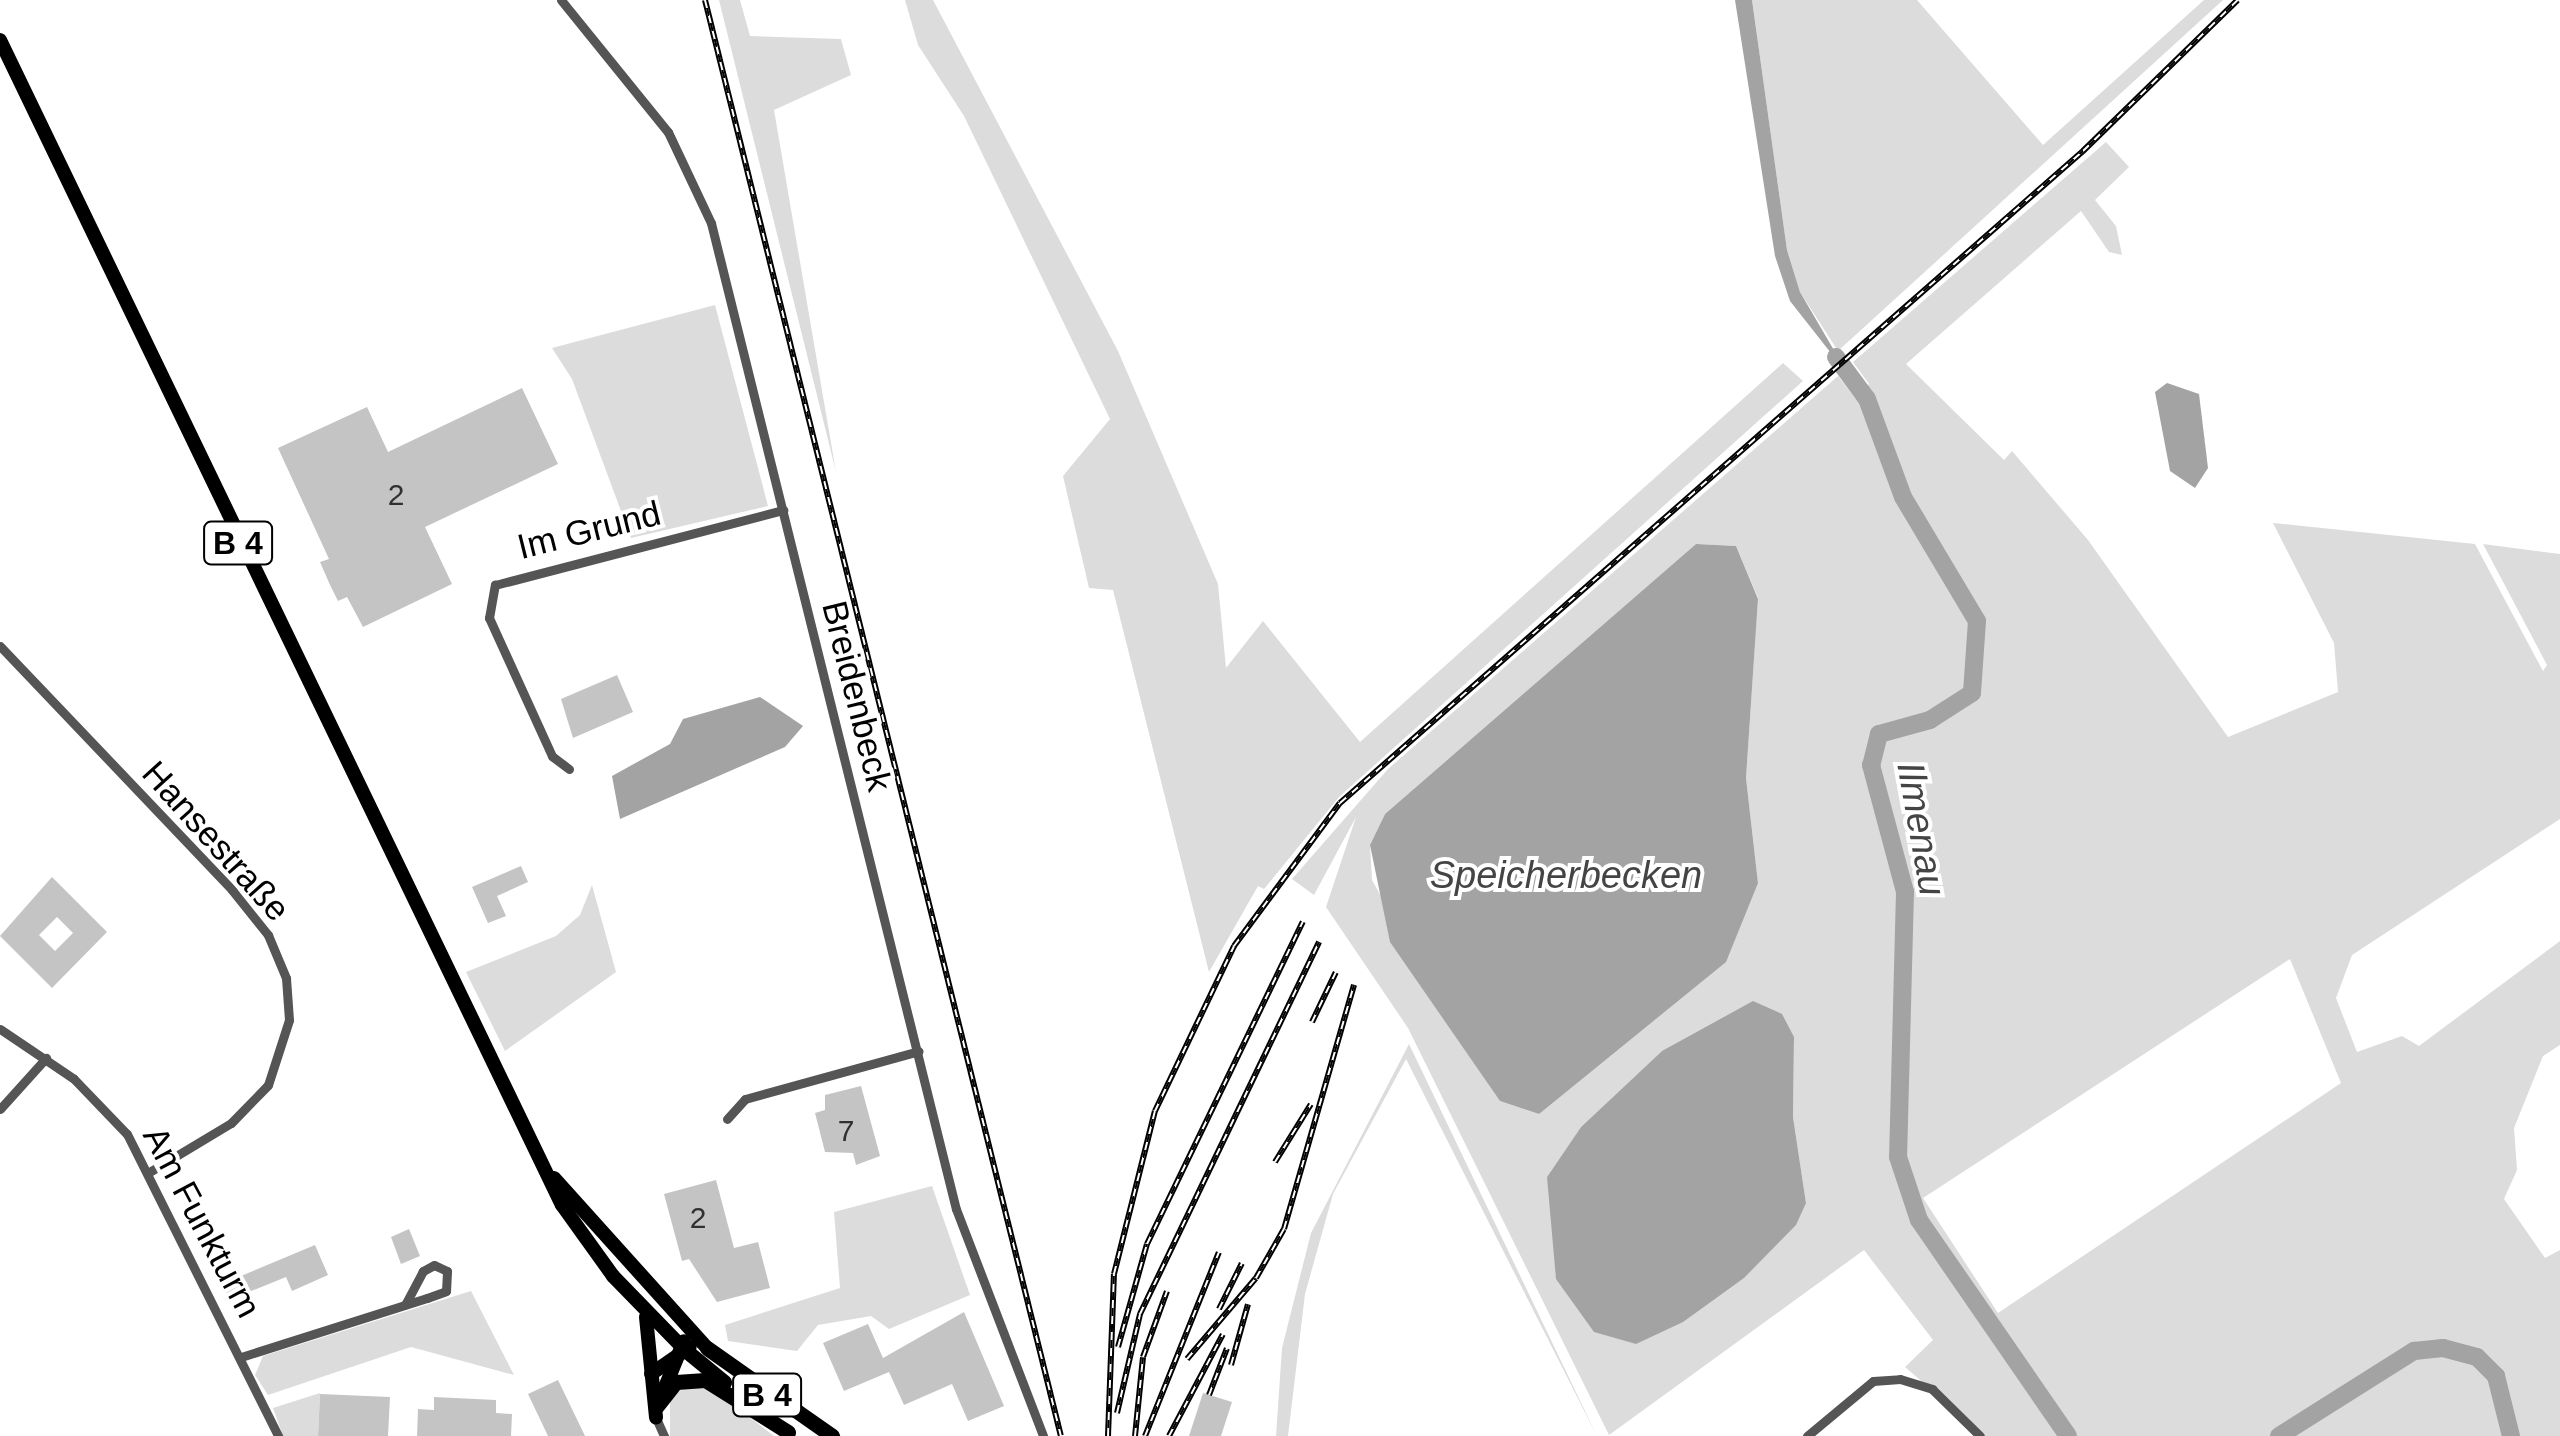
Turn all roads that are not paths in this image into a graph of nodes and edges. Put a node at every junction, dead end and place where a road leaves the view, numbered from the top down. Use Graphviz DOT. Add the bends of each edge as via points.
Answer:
graph roads {
  1 [pos="562,0"];
  2 [pos="0,40"];
  3 [pos="783,510"];
  4 [pos="0,646"];
  5 [pos="569,768"];
  6 [pos="0,1029"];
  7 [pos="919,1051"];
  8 [pos="46,1058"];
  9 [pos="0,1109"];
  10 [pos="726,1120"];
  11 [pos="543,1166"];
  12 [pos="151,1172"];
  13 [pos="405,1305"];
  14 [pos="640,1306"];
  15 [pos="680,1324"];
  16 [pos="684,1348"];
  17 [pos="707,1348"];
  18 [pos="241,1357"];
  19 [pos="651,1374"];
  20 [pos="656,1412"];
  21 [pos="792,1434"];
  22 [pos="278,1436"];
  23 [pos="664,1436"];
  24 [pos="832,1436"];
  25 [pos="1044,1436"];
  26 [pos="1807,1436"];
  27 [pos="1980,1436"];
  1 -- 3 [label="street, Breidenbeck" via="660,120 699,190"];
  2 -- 11 [label="main road, B 4"];
  3 -- 5 [label="street, Im Grund" via="496,586 489,618 552,756"];
  3 -- 7 [label="street, Breidenbeck"];
  4 -- 12 [label="street, Hansestraße" via="232,890 268,935 286,978 290,1020 268,1086 231,1123"];
  6 -- 8 [label="street, Am Funkturm"];
  7 -- 10 [label="street" via="745,1098"];
  7 -- 25 [label="street, Breidenbeck" via="961,1223"];
  8 -- 9 [label="street"];
  8 -- 12 [label="street, Am Funkturm" via="98,1102"];
  11 -- 14 [label="main road, B 4" via="580,1232"];
  11 -- 15 [label="main road, B 4"];
  12 -- 18 [label="street, Am Funkturm"];
  13 -- 13 [label="street" via="423,1271 434,1265 447,1271 446,1291"];
  13 -- 18 [label="street"];
  14 -- 16 [label="main road, B 4"];
  14 -- 19 [label="main road" via="654,1341"];
  15 -- 16 [label="main road"];
  15 -- 17 [label="main road, B 4"];
  16 -- 17 [label="main road"];
  16 -- 19 [label="main road"];
  16 -- 20 [label="main road"];
  16 -- 21 [label="highway, B 4"];
  17 -- 24 [label="highway, B 4"];
  18 -- 22 [label="street, Am Funkturm"];
  19 -- 20 [label="main road"];
  20 -- 21 [label="highway" via="680,1380 705,1380"];
  20 -- 23 [label="street"];
  26 -- 27 [label="street" via="1874,1382 1900,1378 1932,1389"];
}
